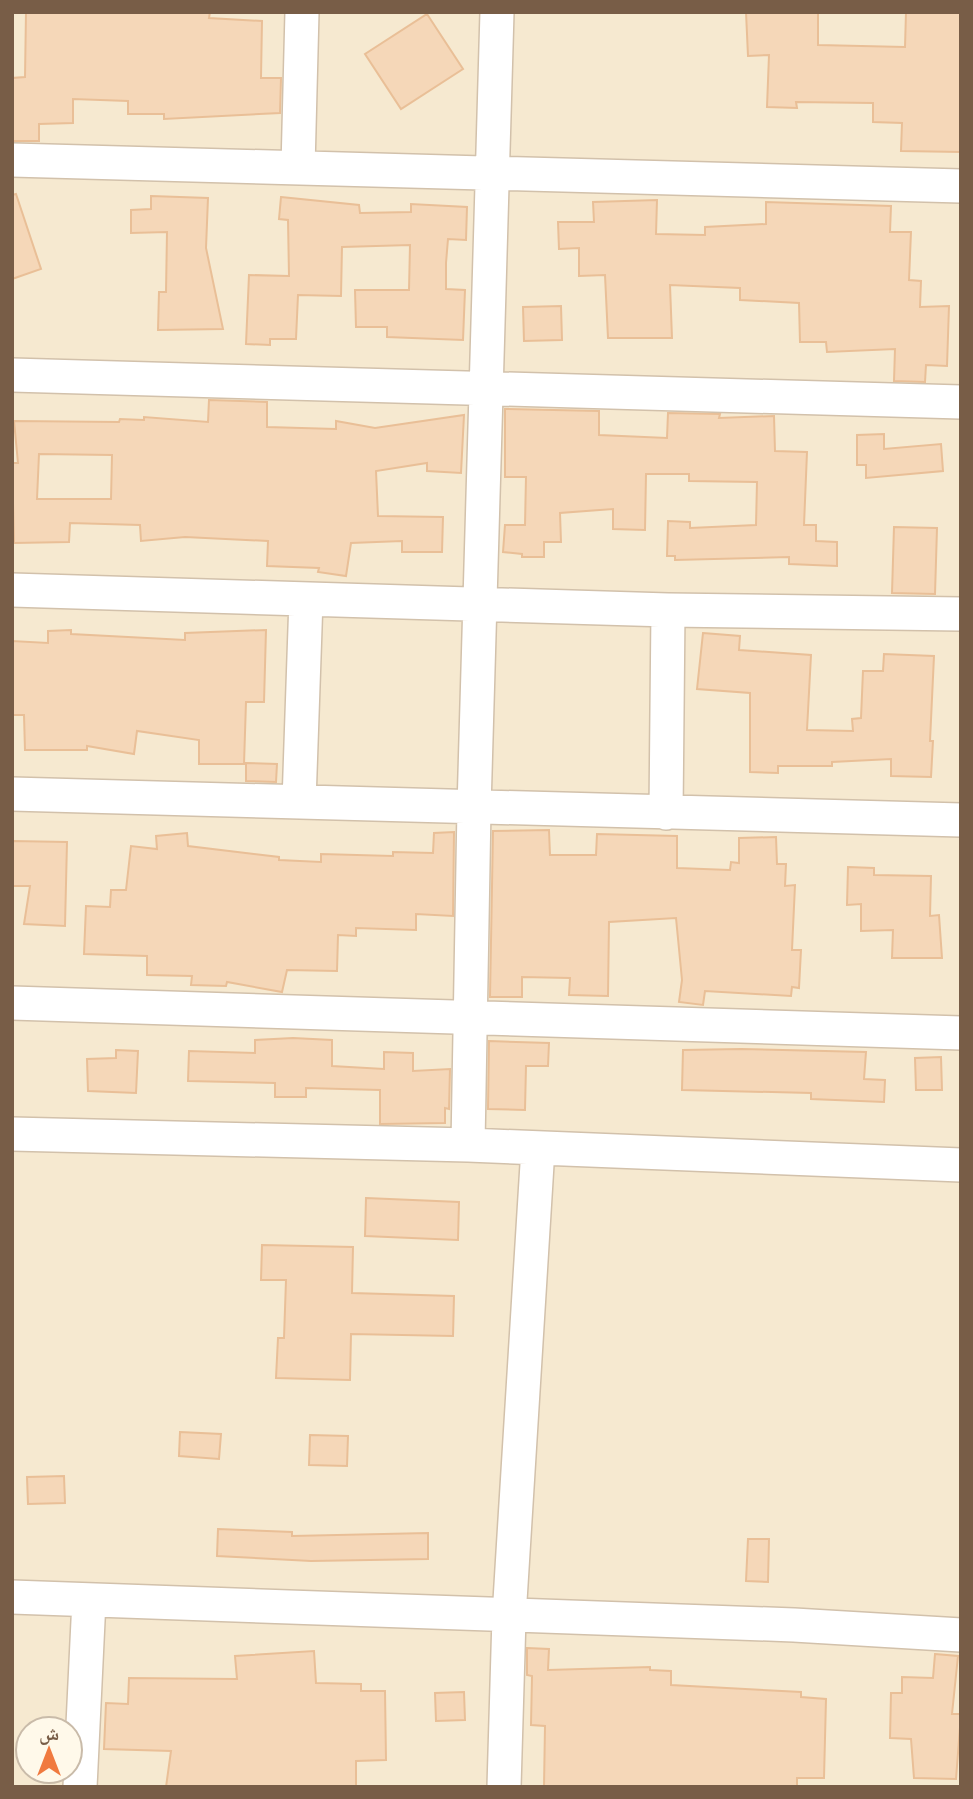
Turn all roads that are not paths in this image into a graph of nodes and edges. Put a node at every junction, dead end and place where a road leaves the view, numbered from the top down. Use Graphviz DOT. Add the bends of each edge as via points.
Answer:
graph roads {
  1 [pos="302,12"];
  2 [pos="497,12"];
  3 [pos="12,160"];
  4 [pos="298,167"];
  5 [pos="493,172"];
  6 [pos="961,186"];
  7 [pos="12,375"];
  8 [pos="487,387"];
  9 [pos="961,402"];
  10 [pos="12,590"];
  11 [pos="306,599"];
  12 [pos="481,605"];
  13 [pos="668,610"];
  14 [pos="961,614"];
  15 [pos="12,794"];
  16 [pos="299,802"];
  17 [pos="474,808"];
  18 [pos="666,813"];
  19 [pos="961,820"];
  20 [pos="12,1003"];
  21 [pos="470,1018"];
  22 [pos="961,1033"];
  23 [pos="12,1134"];
  24 [pos="468,1145"];
  25 [pos="538,1148"];
  26 [pos="961,1165"];
  27 [pos="12,1597"];
  28 [pos="89,1600"];
  29 [pos="509,1617"];
  30 [pos="961,1635"];
  31 [pos="80,1787"];
  32 [pos="504,1787"];
  1 -- 4 [label="street"];
  2 -- 5 [label="street"];
  3 -- 4 [label="street"];
  4 -- 5 [label="street"];
  5 -- 6 [label="street"];
  5 -- 8 [label="street"];
  7 -- 8 [label="street"];
  8 -- 9 [label="street"];
  8 -- 12 [label="street"];
  10 -- 11 [label="street"];
  11 -- 12 [label="street"];
  11 -- 16 [label="street"];
  12 -- 13 [label="street"];
  12 -- 17 [label="street"];
  13 -- 14 [label="street"];
  13 -- 18 [label="street"];
  15 -- 16 [label="street"];
  16 -- 17 [label="street"];
  17 -- 18 [label="street"];
  17 -- 21 [label="street"];
  18 -- 19 [label="street"];
  20 -- 21 [label="street"];
  21 -- 22 [label="street"];
  21 -- 24 [label="street"];
  23 -- 24 [label="street"];
  24 -- 25 [label="street"];
  25 -- 26 [label="street"];
  25 -- 29 [label="street"];
  27 -- 28 [label="street"];
  28 -- 29 [label="street"];
  28 -- 31 [label="street"];
  29 -- 30 [label="street"];
  29 -- 32 [label="street"];
}
